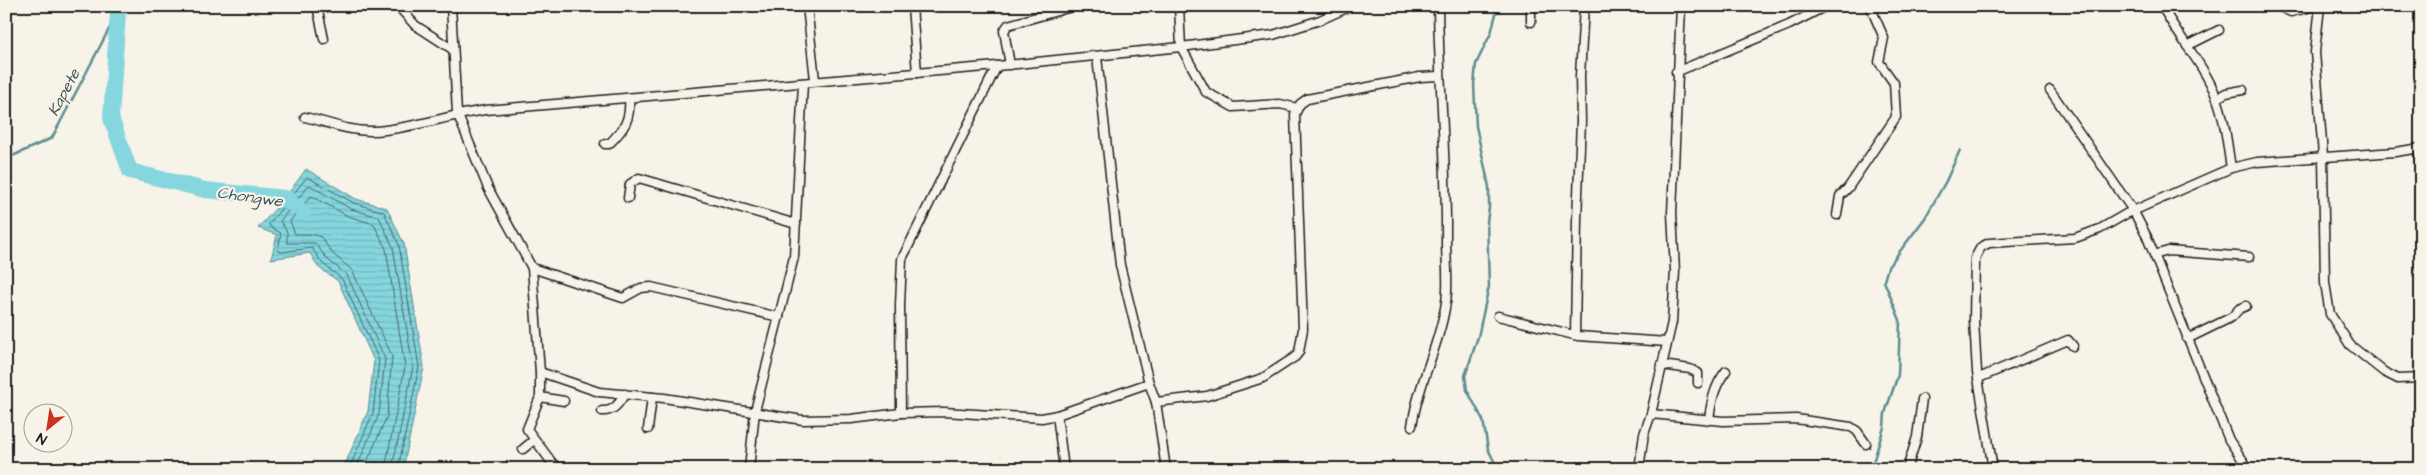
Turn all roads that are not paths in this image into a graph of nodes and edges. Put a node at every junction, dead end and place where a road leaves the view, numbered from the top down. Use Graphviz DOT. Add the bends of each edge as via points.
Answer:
graph roads {
  1 [pos="317,6"];
  2 [pos="398,6"];
  3 [pos="451,6"];
  4 [pos="807,6"];
  5 [pos="912,6"];
  6 [pos="1075,6"];
  7 [pos="1179,6"];
  8 [pos="1351,6"];
  9 [pos="1438,6"];
  10 [pos="1531,6"];
  11 [pos="1584,6"];
  12 [pos="1680,6"];
  13 [pos="1826,6"];
  14 [pos="1870,6"];
  15 [pos="2162,6"];
  16 [pos="2318,6"];
  17 [pos="2282,8"];
  18 [pos="1531,22"];
  19 [pos="2219,30"];
  20 [pos="324,39"];
  21 [pos="2187,46"];
  22 [pos="1181,47"];
  23 [pos="452,49"];
  24 [pos="1097,56"];
  25 [pos="1010,65"];
  26 [pos="997,66"];
  27 [pos="1676,72"];
  28 [pos="918,73"];
  29 [pos="1439,76"];
  30 [pos="815,80"];
  31 [pos="803,83"];
  32 [pos="2050,90"];
  33 [pos="2243,90"];
  34 [pos="628,98"];
  35 [pos="2217,98"];
  36 [pos="1297,108"];
  37 [pos="457,114"];
  38 [pos="305,117"];
  39 [pos="605,144"];
  40 [pos="2420,148"];
  41 [pos="2323,156"];
  42 [pos="2231,168"];
  43 [pos="2421,168"];
  44 [pos="628,198"];
  45 [pos="2134,212"];
  46 [pos="1836,215"];
  47 [pos="796,224"];
  48 [pos="2154,255"];
  49 [pos="2249,257"];
  50 [pos="532,268"];
  51 [pos="2246,306"];
  52 [pos="1498,316"];
  53 [pos="779,317"];
  54 [pos="1575,335"];
  55 [pos="2187,339"];
  56 [pos="1667,342"];
  57 [pos="2073,346"];
  58 [pos="1662,365"];
  59 [pos="540,372"];
  60 [pos="1726,372"];
  61 [pos="1978,378"];
  62 [pos="2421,378"];
  63 [pos="1148,383"];
  64 [pos="1698,383"];
  65 [pos="625,394"];
  66 [pos="540,397"];
  67 [pos="652,397"];
  68 [pos="1922,399"];
  69 [pos="564,401"];
  70 [pos="1156,402"];
  71 [pos="602,411"];
  72 [pos="755,411"];
  73 [pos="901,413"];
  74 [pos="1651,414"];
  75 [pos="1057,415"];
  76 [pos="1709,420"];
  77 [pos="1412,426"];
  78 [pos="648,429"];
  79 [pos="534,440"];
  80 [pos="1866,444"];
  81 [pos="523,449"];
  82 [pos="561,469"];
  83 [pos="749,469"];
  84 [pos="1064,469"];
  85 [pos="1166,469"];
  86 [pos="1639,469"];
  87 [pos="1907,469"];
  88 [pos="1993,469"];
  89 [pos="2249,469"];
  1 -- 20 [label="street"];
  2 -- 23 [label="street" via="415,25"];
  3 -- 23 [label="street"];
  4 -- 30 [label="street"];
  5 -- 28 [label="street"];
  6 -- 25 [label="street" via="1008,25 1004,31"];
  7 -- 22 [label="street"];
  8 -- 22 [label="street" via="1274,35"];
  9 -- 29 [label="street"];
  10 -- 18 [label="street"];
  11 -- 54 [label="street"];
  12 -- 27 [label="street"];
  13 -- 27 [label="street"];
  14 -- 46 [label="street" via="1884,38 1879,62 1894,83 1896,117 1840,196"];
  15 -- 21 [label="street"];
  16 -- 17 [label="street" via="2291,12"];
  16 -- 41 [label="street" via="2315,52"];
  19 -- 21 [label="street"];
  21 -- 35 [label="street"];
  22 -- 24 [label="street"];
  22 -- 36 [label="street" via="1206,92 1233,107 1280,104"];
  23 -- 37 [label="street"];
  24 -- 25 [label="street"];
  24 -- 63 [label="street" via="1120,265"];
  25 -- 26 [label="street"];
  26 -- 28 [label="street"];
  26 -- 73 [label="street" via="902,259"];
  27 -- 56 [label="street" via="1672,213 1675,271 1672,322"];
  28 -- 30 [label="street"];
  29 -- 36 [label="street" via="1307,99"];
  29 -- 77 [label="street" via="1447,192 1446,301 1415,403"];
  30 -- 31 [label="street"];
  31 -- 34 [label="street"];
  31 -- 47 [label="street"];
  32 -- 45 [label="street"];
  33 -- 35 [label="street"];
  34 -- 37 [label="street"];
  34 -- 39 [label="street" via="630,108 624,129"];
  35 -- 42 [label="street" via="2224,119"];
  36 -- 70 [label="street" via="1303,329 1299,352 1263,378 1207,396"];
  37 -- 38 [label="street" via="372,131"];
  37 -- 50 [label="street" via="488,188"];
  40 -- 41 [label="street"];
  40 -- 43 [label="street"];
  41 -- 42 [label="street" via="2257,162"];
  41 -- 62 [label="street" via="2326,283 2330,314 2350,345 2384,372 2398,379"];
  42 -- 45 [label="street"];
  44 -- 47 [label="street" via="630,184 640,178"];
  45 -- 48 [label="street"];
  45 -- 61 [label="street" via="2075,238 1988,242 1981,247 1975,258 1974,321"];
  47 -- 53 [label="street" via="794,257"];
  48 -- 49 [label="street" via="2168,252"];
  48 -- 55 [label="street"];
  50 -- 53 [label="street" via="623,298 651,287"];
  50 -- 59 [label="street"];
  51 -- 55 [label="street" via="2238,308 2232,317"];
  52 -- 54 [label="street"];
  53 -- 72 [label="street"];
  54 -- 56 [label="street"];
  55 -- 89 [label="street" via="2229,440"];
  56 -- 58 [label="street"];
  57 -- 61 [label="street" via="2068,340"];
  58 -- 64 [label="street" via="1690,369 1698,373"];
  58 -- 74 [label="street"];
  59 -- 65 [label="street" via="599,392"];
  59 -- 66 [label="street"];
  60 -- 76 [label="street" via="1720,378 1711,401"];
  61 -- 88 [label="street"];
  63 -- 70 [label="street"];
  63 -- 75 [label="street"];
  65 -- 67 [label="street"];
  65 -- 71 [label="street" via="618,406 608,412"];
  66 -- 69 [label="street"];
  66 -- 79 [label="street" via="527,429"];
  67 -- 72 [label="street"];
  67 -- 78 [label="street"];
  68 -- 87 [label="street" via="1917,438"];
  70 -- 85 [label="street"];
  72 -- 73 [label="street" via="804,420"];
  72 -- 83 [label="street"];
  73 -- 75 [label="street" via="944,412 1033,418"];
  74 -- 76 [label="street"];
  74 -- 86 [label="street" via="1644,434"];
  75 -- 84 [label="street"];
  76 -- 80 [label="street" via="1796,420 1851,426"];
  79 -- 81 [label="street"];
  79 -- 82 [label="street"];
}
